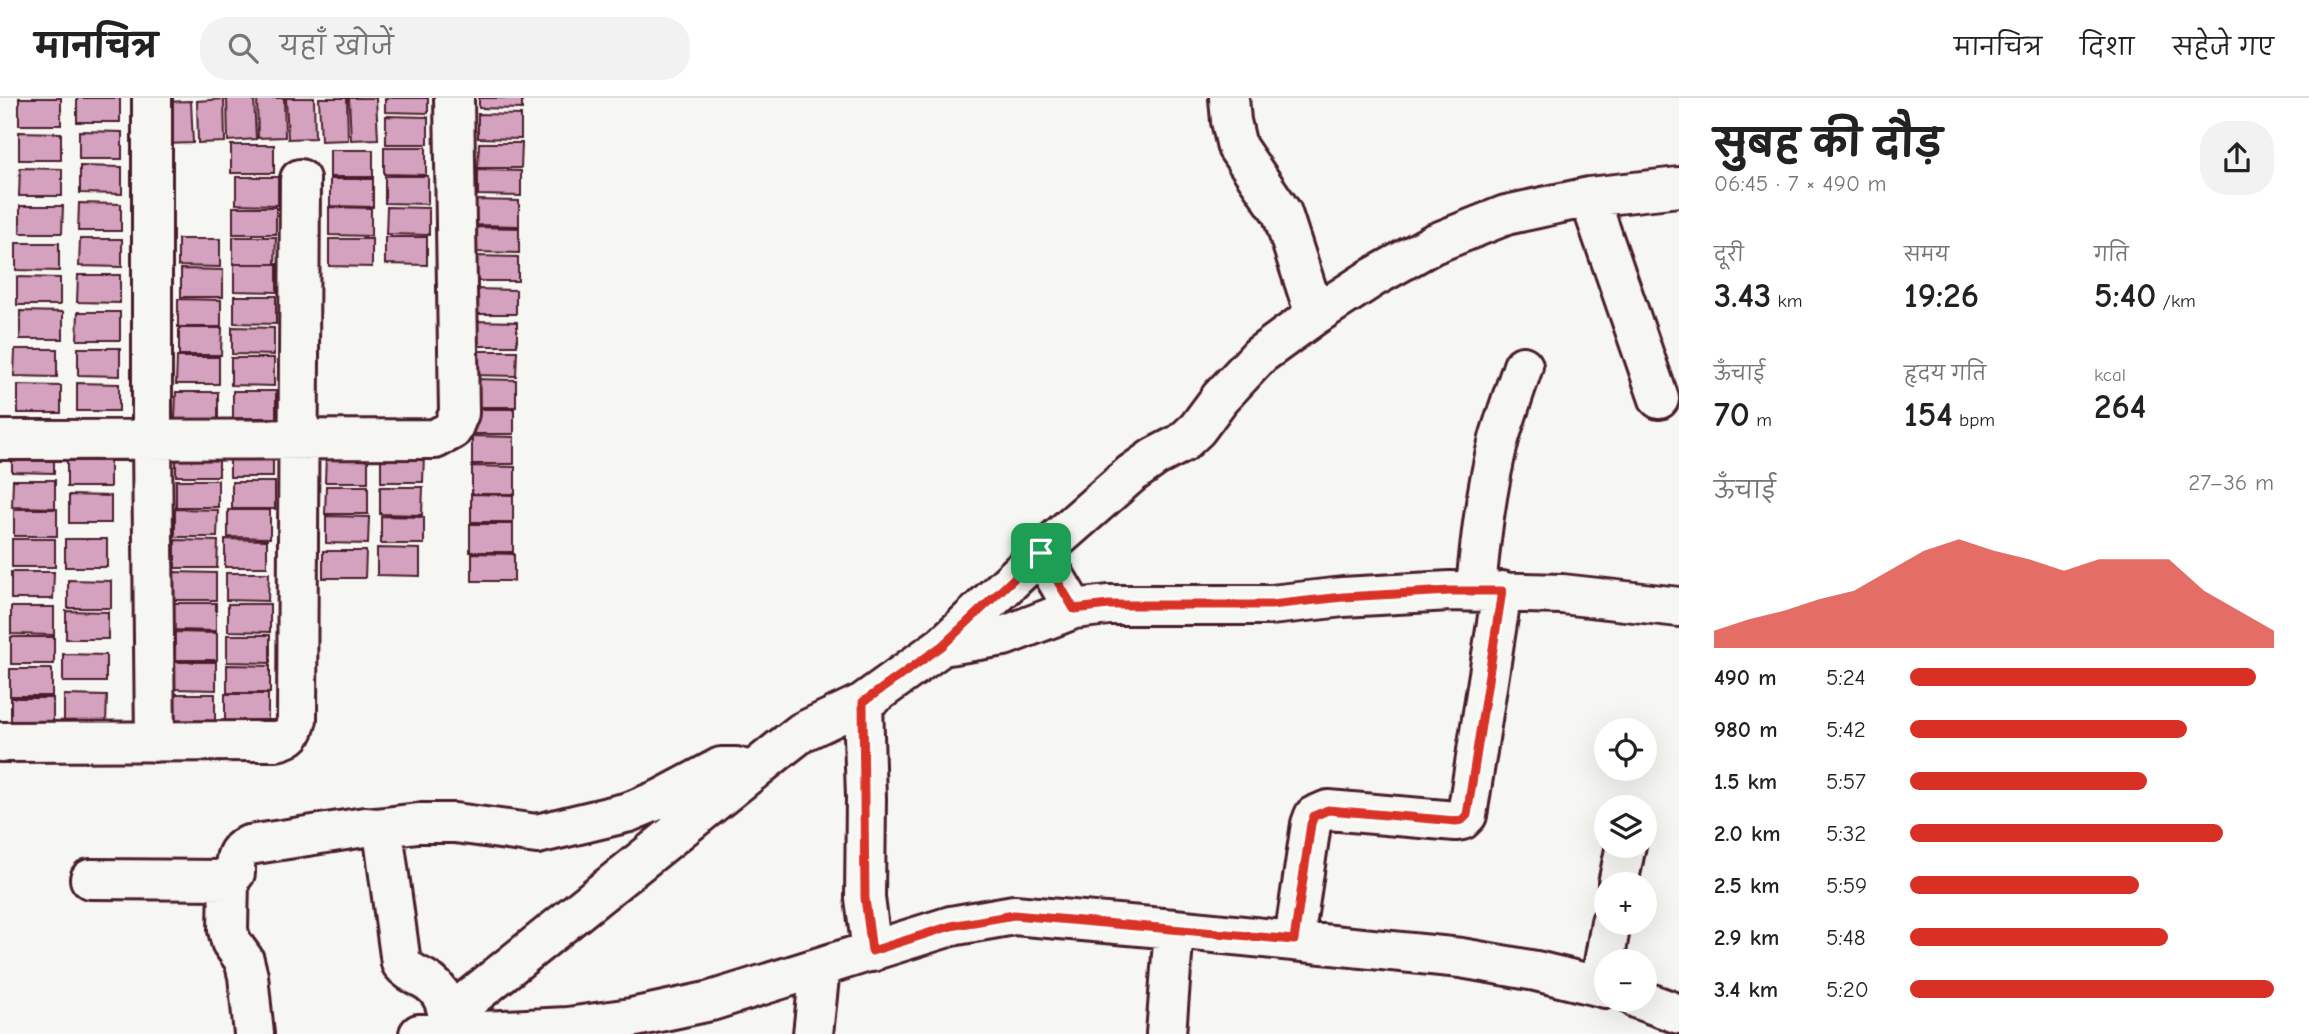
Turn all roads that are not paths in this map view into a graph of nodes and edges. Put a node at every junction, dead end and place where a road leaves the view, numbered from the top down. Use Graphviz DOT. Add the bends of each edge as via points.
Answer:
graph roads {
  1 [pos="152,98"];
  2 [pos="454,98"];
  3 [pos="1229,98"];
  4 [pos="300,179"];
  5 [pos="1679,187"];
  6 [pos="1589,197"];
  7 [pos="1315,315"];
  8 [pos="1523,366"];
  9 [pos="1659,399"];
  10 [pos="0,440"];
  11 [pos="152,440"];
  12 [pos="299,440"];
  13 [pos="1041,553"];
  14 [pos="1489,591"];
  15 [pos="1679,607"];
  16 [pos="1074,609"];
  17 [pos="942,646"];
  18 [pos="863,702"];
  19 [pos="0,742"];
  20 [pos="155,742"];
  21 [pos="752,772"];
  22 [pos="376,828"];
  23 [pos="90,878"];
  24 [pos="229,880"];
  25 [pos="1174,929"];
  26 [pos="1294,940"];
  27 [pos="872,951"];
  28 [pos="820,968"];
  29 [pos="1594,985"];
  30 [pos="1657,1006"];
  31 [pos="1679,1014"];
  32 [pos="631,1026"];
  33 [pos="439,1028"];
  34 [pos="504,1033"];
  35 [pos="254,1034"];
  36 [pos="813,1034"];
  37 [pos="1166,1034"];
  1 -- 11 [label="street"];
  2 -- 12 [label="street" via="459,413 452,430 435,439"];
  3 -- 7 [label="street" via="1237,147 1282,213"];
  4 -- 12 [label="street"];
  5 -- 6 [label="street"];
  6 -- 7 [label="street" via="1506,215 1433,244"];
  6 -- 9 [label="street"];
  7 -- 13 [label="street" via="1260,355 1182,443 1131,474"];
  8 -- 14 [label="street" via="1500,437 1480,537"];
  10 -- 11 [label="street"];
  11 -- 12 [label="street"];
  11 -- 20 [label="street"];
  12 -- 20 [label="street" via="297,719 292,735 276,741"];
  13 -- 16 [label="street"];
  13 -- 17 [label="street"];
  14 -- 15 [label="street"];
  14 -- 16 [label="street" via="1271,605"];
  14 -- 26 [label="street" via="1467,815 1456,821 1328,810 1314,816"];
  16 -- 17 [label="street" via="1004,636"];
  17 -- 18 [label="street"];
  18 -- 21 [label="street" via="802,732"];
  18 -- 27 [label="street" via="865,898"];
  19 -- 20 [label="street"];
  21 -- 22 [label="street" via="721,767 629,812 537,834 455,823"];
  21 -- 33 [label="street"];
  22 -- 24 [label="street" via="249,845 240,849"];
  22 -- 33 [label="street" via="384,838 401,963 408,972 431,982 446,1000"];
  23 -- 24 [label="street"];
  24 -- 35 [label="street" via="228,930 244,960"];
  25 -- 26 [label="street"];
  25 -- 27 [label="street" via="1014,915 951,926"];
  25 -- 37 [label="street"];
  26 -- 29 [label="street" via="1461,958"];
  27 -- 28 [label="street"];
  28 -- 32 [label="street"];
  28 -- 36 [label="street"];
  30 -- 31 [label="street"];
  32 -- 34 [label="street"];
  33 -- 34 [label="street"];
}
